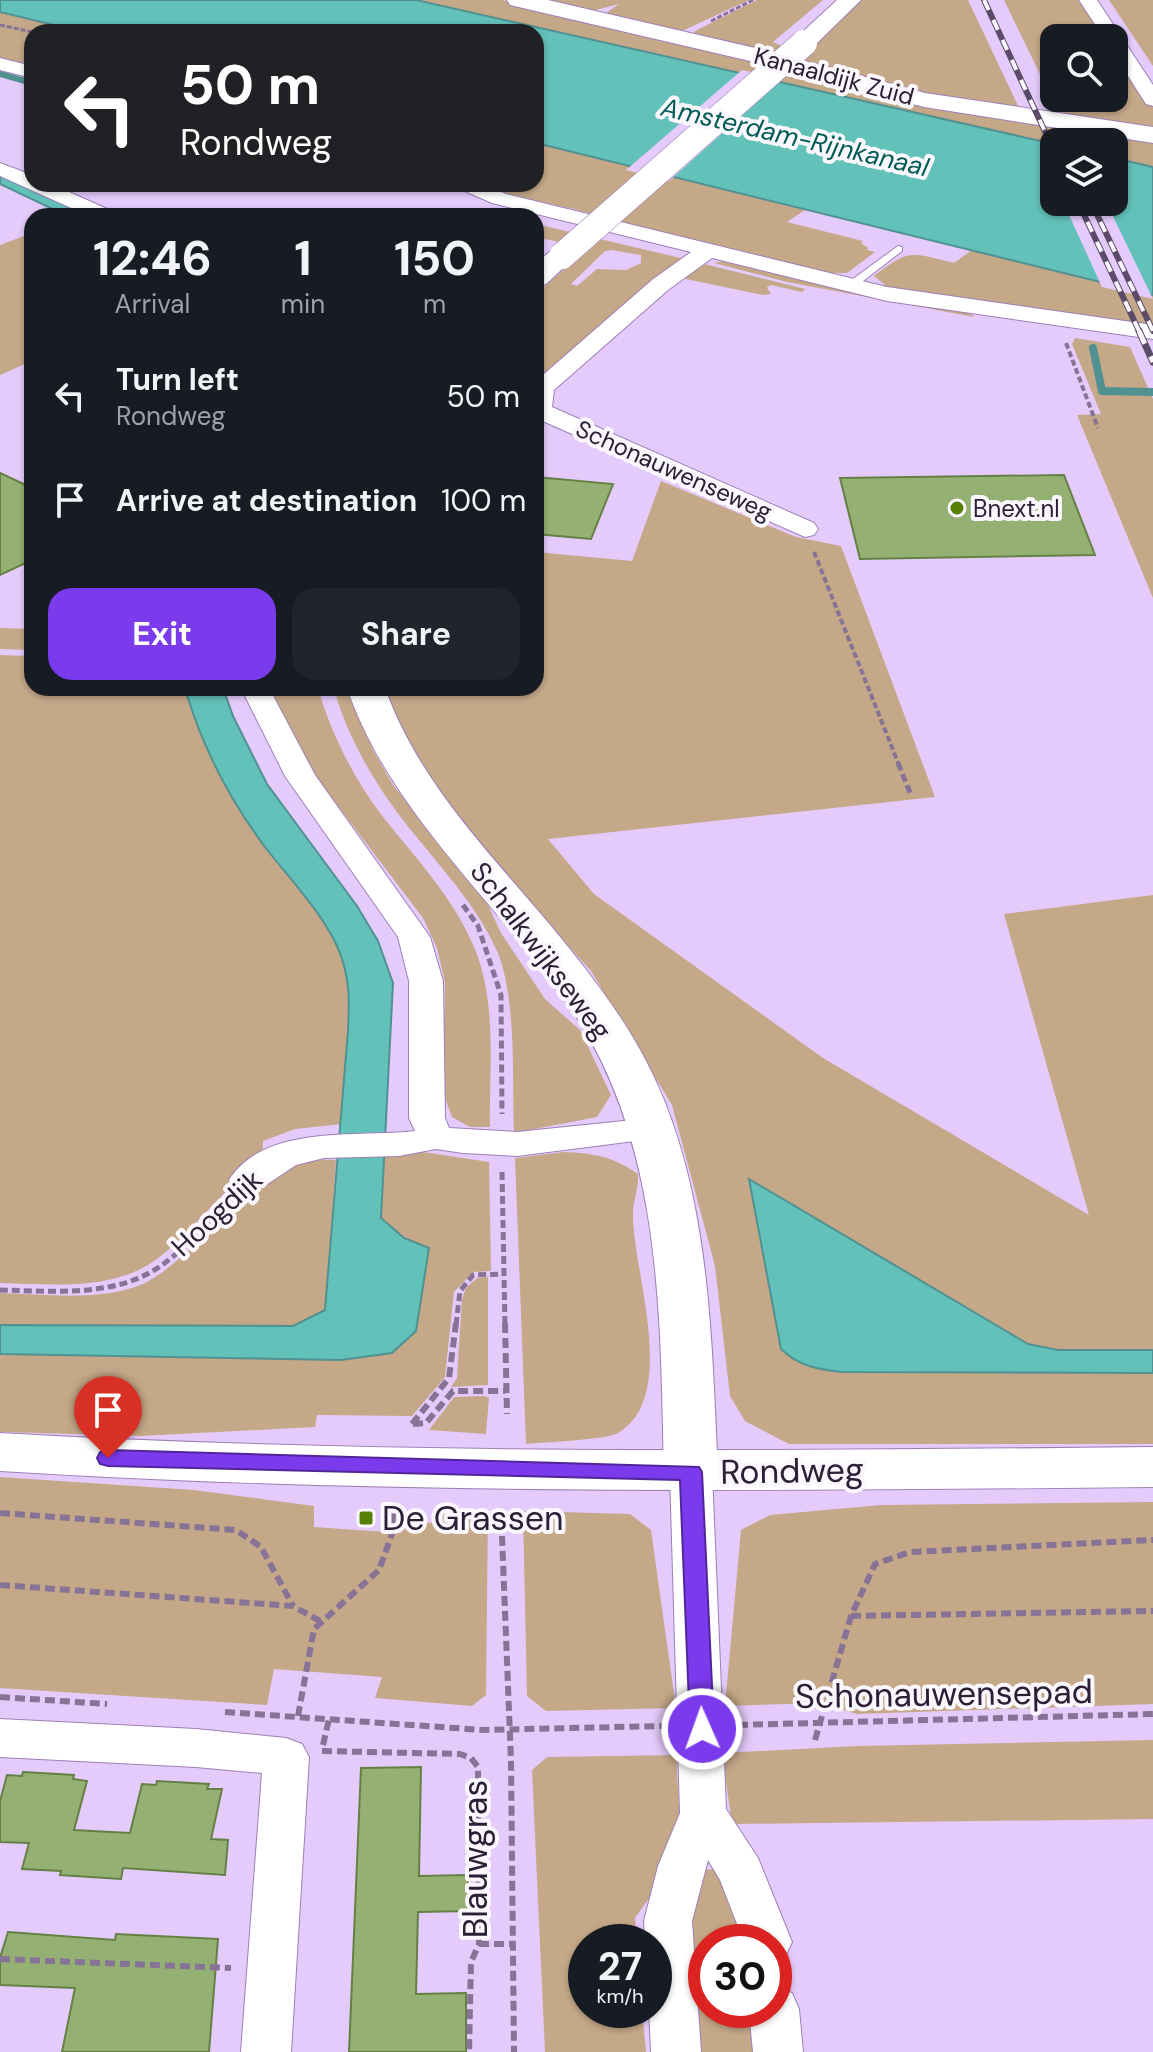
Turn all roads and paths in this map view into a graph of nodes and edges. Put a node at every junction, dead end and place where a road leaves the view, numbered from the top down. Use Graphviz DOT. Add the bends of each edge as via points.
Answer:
graph roads {
  1 [pos="518,0"];
  2 [pos="850,0"];
  3 [pos="1088,0"];
  4 [pos="1103,24"];
  5 [pos="0,25"];
  6 [pos="24,30"];
  7 [pos="1128,62"];
  8 [pos="0,64"];
  9 [pos="24,70"];
  10 [pos="1153,100"];
  11 [pos="1153,135"];
  12 [pos="0,169"];
  13 [pos="24,180"];
  14 [pos="52,192"];
  15 [pos="483,192"];
  16 [pos="499,199"];
  17 [pos="88,208"];
  18 [pos="481,208"];
  19 [pos="543,208"];
  20 [pos="544,208"];
  21 [pos="898,249"];
  22 [pos="707,251"];
  23 [pos="544,271"];
  24 [pos="850,286"];
  25 [pos="1060,318"];
  26 [pos="1153,332"];
  27 [pos="544,386"];
  28 [pos="544,412"];
  29 [pos="1098,428"];
  30 [pos="805,529"];
  31 [pos="259,696"];
  32 [pos="369,696"];
  33 [pos="911,795"];
  34 [pos="455,893"];
  35 [pos="653,1129"];
  36 [pos="436,1137"];
  37 [pos="502,1146"];
  38 [pos="247,1180"];
  39 [pos="503,1274"];
  40 [pos="0,1290"];
  41 [pos="505,1391"];
  42 [pos="507,1414"];
  43 [pos="0,1452"];
  44 [pos="1153,1467"];
  45 [pos="691,1472"];
  46 [pos="0,1513"];
  47 [pos="393,1513"];
  48 [pos="502,1536"];
  49 [pos="1153,1540"];
  50 [pos="0,1585"];
  51 [pos="293,1606"];
  52 [pos="1153,1611"];
  53 [pos="851,1616"];
  54 [pos="320,1621"];
  55 [pos="1153,1714"];
  56 [pos="329,1719"];
  57 [pos="821,1722"];
  58 [pos="675,1725"];
  59 [pos="736,1725"];
  60 [pos="508,1730"];
  61 [pos="0,1738"];
  62 [pos="815,1740"];
  63 [pos="302,1741"];
  64 [pos="703,1813"];
  65 [pos="761,1924"];
  66 [pos="479,1944"];
  67 [pos="514,1944"];
  68 [pos="0,1959"];
  69 [pos="272,1969"];
  70 [pos="776,2028"];
  71 [pos="266,2052"];
  72 [pos="469,2052"];
  73 [pos="514,2052"];
  74 [pos="676,2052"];
  75 [pos="778,2052"];
  1 -- 11 [label="street, Kanaaldijk Zuid" via="924,100"];
  2 -- 23 [label="street, bridge"];
  3 -- 4 [label="street"];
  5 -- 6 [label="path"];
  7 -- 10 [label="street"];
  8 -- 9 [label="street"];
  12 -- 13 [label="street"];
  14 -- 17 [label="street"];
  15 -- 16 [label="street"];
  16 -- 18 [label="street"];
  16 -- 19 [label="street"];
  20 -- 22 [label="street"];
  21 -- 24 [label="lane"];
  22 -- 24 [label="street"];
  22 -- 27 [label="street, Schonauwenseweg"];
  24 -- 25 [label="street" via="935,303"];
  25 -- 26 [label="street"];
  25 -- 29 [label="path"];
  28 -- 30 [label="street, Schonauwenseweg"];
  30 -- 33 [label="path"];
  31 -- 36 [label="street" via="300,776 414,937 426,981 427,1118"];
  32 -- 35 [label="street, Schalkwijkseweg" via="396,758 433,812 596,1014"];
  34 -- 37 [label="path, Schalkwijkseweg" via="478,926 501,995"];
  35 -- 37 [label="street"];
  35 -- 45 [label="street, Schalkwijkseweg" via="683,1289"];
  36 -- 37 [label="street"];
  36 -- 38 [label="street, Hoogdijk" via="392,1147 290,1154"];
  37 -- 39 [label="path, Schalkwijkseweg"];
  38 -- 40 [label="path, Hoogdijk" via="171,1256 134,1280 87,1289"];
  39 -- 41 [label="path, Schalkwijkseweg"];
  39 -- 41 [label="path" via="473,1275 460,1291 449,1378 412,1424 426,1423 453,1391"];
  41 -- 42 [label="path, Schalkwijkseweg"];
  43 -- 45 [label="street, Rondweg" via="135,1460"];
  44 -- 45 [label="street, Rondweg"];
  45 -- 64 [label="street"];
  46 -- 51 [label="path" via="236,1530 261,1547"];
  47 -- 54 [label="path" via="392,1534 379,1570"];
  48 -- 60 [label="path"];
  49 -- 53 [label="path" via="910,1552 875,1564"];
  50 -- 51 [label="path"];
  51 -- 54 [label="path"];
  52 -- 53 [label="path"];
  53 -- 57 [label="path"];
  54 -- 63 [label="path" via="314,1629"];
  55 -- 57 [label="path, Schonauwensepad"];
  56 -- 60 [label="path"];
  56 -- 63 [label="path"];
  56 -- 63 [label="path"];
  57 -- 59 [label="path, Schonauwensepad"];
  57 -- 62 [label="path"];
  58 -- 60 [label="path"];
  60 -- 67 [label="path"];
  61 -- 63 [label="street" via="196,1748"];
  63 -- 66 [label="path, Blauwgras" via="471,1758 478,1767"];
  63 -- 69 [label="street"];
  64 -- 65 [label="street" via="741,1872"];
  64 -- 74 [label="street" via="668,1921"];
  66 -- 67 [label="path"];
  66 -- 72 [label="path, Blauwgras" via="471,1962"];
  67 -- 73 [label="path"];
  68 -- 69 [label="path"];
  69 -- 71 [label="street"];
  70 -- 75 [label="street"];
}
